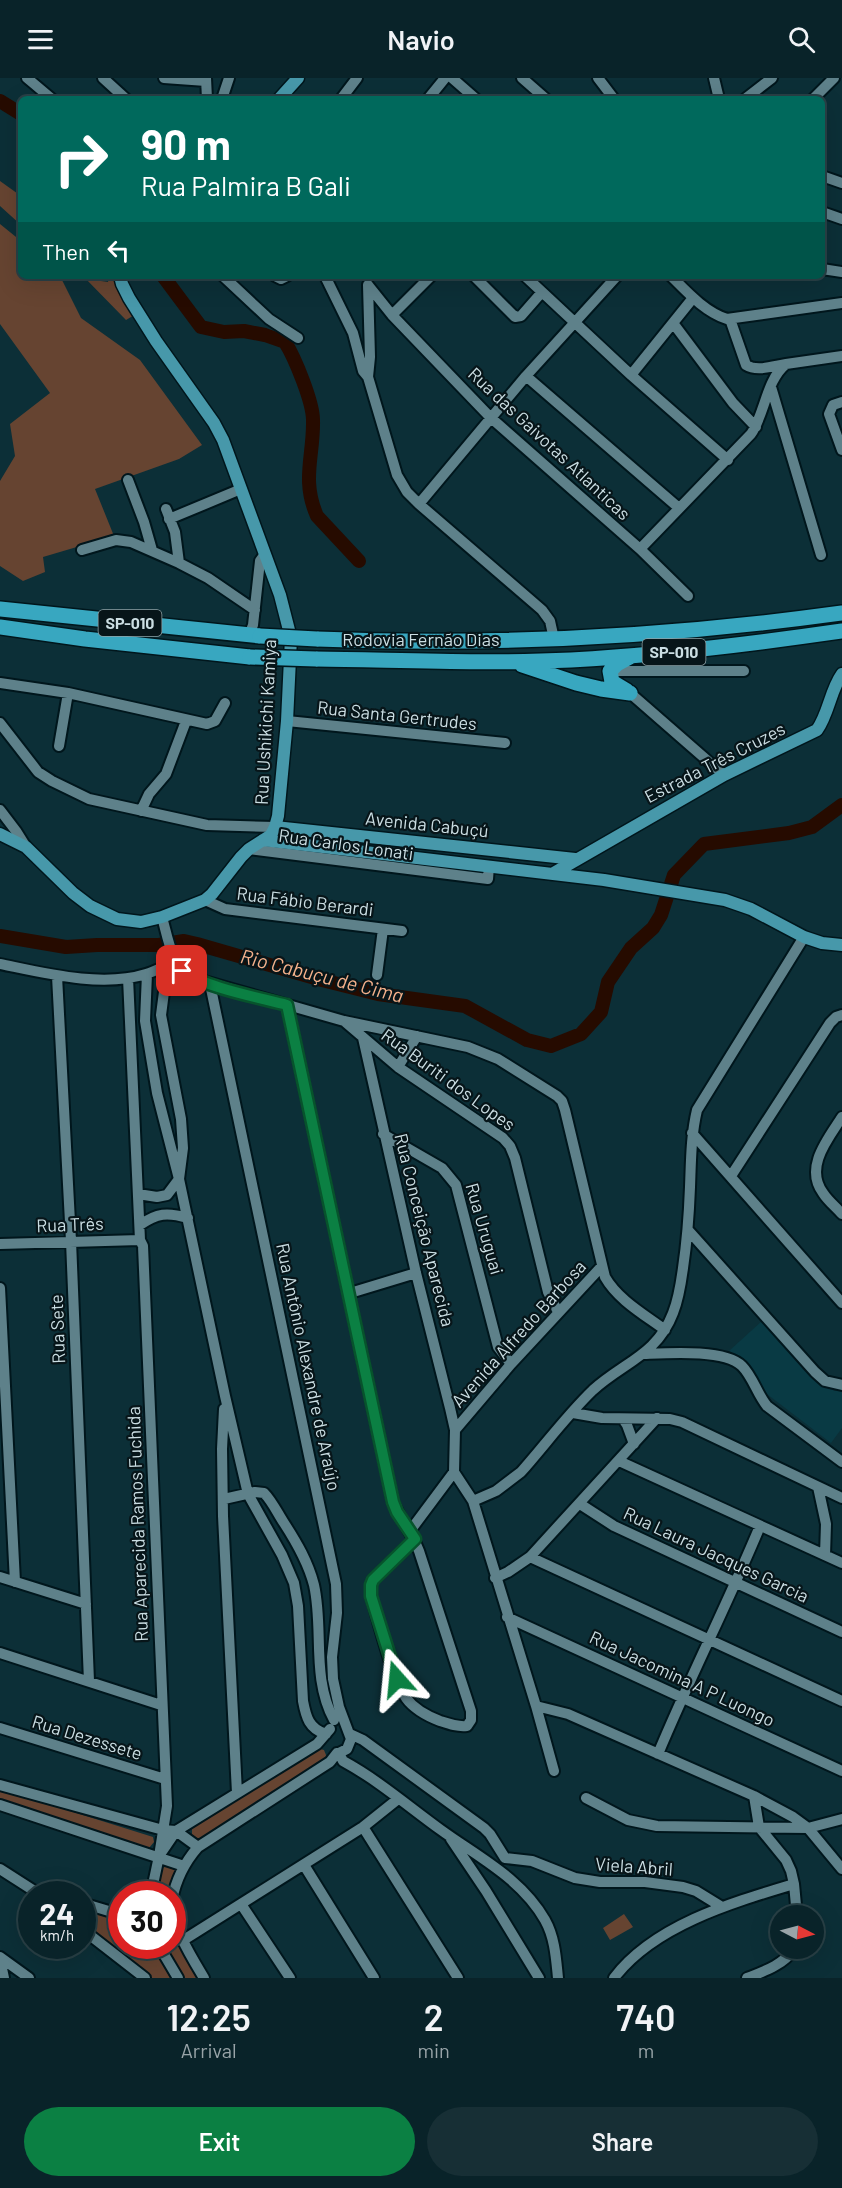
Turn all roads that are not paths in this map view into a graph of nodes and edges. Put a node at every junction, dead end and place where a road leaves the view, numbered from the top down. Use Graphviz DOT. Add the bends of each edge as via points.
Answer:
graph roads {
  1 [pos="27,78"];
  2 [pos="103,78"];
  3 [pos="164,78"];
  4 [pos="230,78"];
  5 [pos="298,78"];
  6 [pos="357,78"];
  7 [pos="446,78"];
  8 [pos="452,78"];
  9 [pos="522,78"];
  10 [pos="598,78"];
  11 [pos="714,78"];
  12 [pos="772,78"];
  13 [pos="834,78"];
  14 [pos="206,79"];
  15 [pos="48,96"];
  16 [pos="123,96"];
  17 [pos="207,96"];
  18 [pos="223,96"];
  19 [pos="282,96"];
  20 [pos="343,96"];
  21 [pos="431,96"];
  22 [pos="473,96"];
  23 [pos="543,96"];
  24 [pos="612,96"];
  25 [pos="718,96"];
  26 [pos="749,96"];
  27 [pos="816,96"];
  28 [pos="825,177"];
  29 [pos="842,183"];
  30 [pos="825,214"];
  31 [pos="842,219"];
  32 [pos="825,269"];
  33 [pos="842,272"];
  34 [pos="121,279"];
  35 [pos="226,279"];
  36 [pos="327,279"];
  37 [pos="373,279"];
  38 [pos="428,279"];
  39 [pos="477,279"];
  40 [pos="528,279"];
  41 [pos="613,279"];
  42 [pos="674,279"];
  43 [pos="368,285"];
  44 [pos="542,292"];
  45 [pos="693,298"];
  46 [pos="842,303"];
  47 [pos="392,315"];
  48 [pos="730,319"];
  49 [pos="575,321"];
  50 [pos="672,323"];
  51 [pos="298,338"];
  52 [pos="842,356"];
  53 [pos="786,364"];
  54 [pos="630,375"];
  55 [pos="526,376"];
  56 [pos="368,377"];
  57 [pos="771,387"];
  58 [pos="842,402"];
  59 [pos="490,417"];
  60 [pos="756,427"];
  61 [pos="842,450"];
  62 [pos="728,460"];
  63 [pos="128,480"];
  64 [pos="241,489"];
  65 [pos="418,504"];
  66 [pos="679,508"];
  67 [pos="640,549"];
  68 [pos="82,550"];
  69 [pos="152,550"];
  70 [pos="265,554"];
  71 [pos="821,555"];
  72 [pos="179,563"];
  73 [pos="687,596"];
  74 [pos="0,609"];
  75 [pos="255,609"];
  76 [pos="842,613"];
  77 [pos="0,627"];
  78 [pos="842,631"];
  79 [pos="254,636"];
  80 [pos="554,639"];
  81 [pos="633,656"];
  82 [pos="506,660"];
  83 [pos="610,671"];
  84 [pos="744,671"];
  85 [pos="842,674"];
  86 [pos="0,683"];
  87 [pos="68,693"];
  88 [pos="630,693"];
  89 [pos="225,703"];
  90 [pos="186,721"];
  91 [pos="287,721"];
  92 [pos="0,723"];
  93 [pos="505,743"];
  94 [pos="59,746"];
  95 [pos="724,775"];
  96 [pos="0,810"];
  97 [pos="141,811"];
  98 [pos="275,827"];
  99 [pos="0,834"];
  100 [pos="263,840"];
  101 [pos="438,843"];
  102 [pos="26,847"];
  103 [pos="249,849"];
  104 [pos="538,854"];
  105 [pos="568,860"];
  106 [pos="437,861"];
  107 [pos="489,866"];
  108 [pos="537,872"];
  109 [pos="440,874"];
  110 [pos="552,874"];
  111 [pos="604,880"];
  112 [pos="205,900"];
  113 [pos="162,917"];
  114 [pos="383,929"];
  115 [pos="402,931"];
  116 [pos="804,937"];
  117 [pos="842,945"];
  118 [pos="174,958"];
  119 [pos="0,964"];
  120 [pos="182,971"];
  121 [pos="147,974"];
  122 [pos="377,975"];
  123 [pos="57,976"];
  124 [pos="128,978"];
  125 [pos="210,984"];
  126 [pos="287,1005"];
  127 [pos="842,1015"];
  128 [pos="344,1021"];
  129 [pos="417,1036"];
  130 [pos="363,1038"];
  131 [pos="398,1067"];
  132 [pos="842,1118"];
  133 [pos="692,1133"];
  134 [pos="384,1134"];
  135 [pos="731,1176"];
  136 [pos="180,1179"];
  137 [pos="138,1194"];
  138 [pos="842,1214"];
  139 [pos="188,1218"];
  140 [pos="140,1226"];
  141 [pos="688,1230"];
  142 [pos="140,1240"];
  143 [pos="71,1241"];
  144 [pos="0,1244"];
  145 [pos="602,1266"];
  146 [pos="416,1273"];
  147 [pos="0,1288"];
  148 [pos="350,1293"];
  149 [pos="842,1303"];
  150 [pos="558,1312"];
  151 [pos="665,1330"];
  152 [pos="644,1354"];
  153 [pos="511,1364"];
  154 [pos="842,1385"];
  155 [pos="225,1396"];
  156 [pos="573,1413"];
  157 [pos="657,1418"];
  158 [pos="623,1419"];
  159 [pos="455,1430"];
  160 [pos="634,1444"];
  161 [pos="619,1461"];
  162 [pos="842,1461"];
  163 [pos="454,1472"];
  164 [pos="818,1487"];
  165 [pos="248,1494"];
  166 [pos="842,1498"];
  167 [pos="224,1499"];
  168 [pos="473,1501"];
  169 [pos="579,1504"];
  170 [pos="759,1526"];
  171 [pos="412,1535"];
  172 [pos="825,1555"];
  173 [pos="530,1557"];
  174 [pos="842,1563"];
  175 [pos="0,1577"];
  176 [pos="495,1578"];
  177 [pos="15,1582"];
  178 [pos="736,1582"];
  179 [pos="86,1604"];
  180 [pos="507,1617"];
  181 [pos="842,1632"];
  182 [pos="708,1639"];
  183 [pos="0,1653"];
  184 [pos="89,1681"];
  185 [pos="682,1696"];
  186 [pos="842,1701"];
  187 [pos="161,1705"];
  188 [pos="536,1706"];
  189 [pos="339,1707"];
  190 [pos="0,1728"];
  191 [pos="329,1730"];
  192 [pos="348,1732"];
  193 [pos="341,1752"];
  194 [pos="658,1754"];
  195 [pos="554,1771"];
  196 [pos="842,1771"];
  197 [pos="165,1779"];
  198 [pos="0,1785"];
  199 [pos="237,1793"];
  200 [pos="754,1796"];
  201 [pos="586,1798"];
  202 [pos="398,1799"];
  203 [pos="0,1805"];
  204 [pos="167,1806"];
  205 [pos="842,1819"];
  206 [pos="363,1827"];
  207 [pos="759,1827"];
  208 [pos="808,1828"];
  209 [pos="163,1830"];
  210 [pos="176,1831"];
  211 [pos="449,1836"];
  212 [pos="198,1847"];
  213 [pos="159,1856"];
  214 [pos="505,1858"];
  215 [pos="304,1865"];
  216 [pos="184,1866"];
  217 [pos="0,1869"];
  218 [pos="498,1869"];
  219 [pos="842,1869"];
  220 [pos="477,1878"];
  221 [pos="19,1881"];
  222 [pos="154,1881"];
  223 [pos="177,1881"];
  224 [pos="794,1884"];
  225 [pos="241,1904"];
  226 [pos="796,1905"];
  227 [pos="722,1907"];
  228 [pos="186,1938"];
  229 [pos="96,1940"];
  230 [pos="186,1948"];
  231 [pos="0,1958"];
  232 [pos="167,1959"];
  233 [pos="786,1959"];
  234 [pos="622,1972"];
  235 [pos="4,1978"];
  236 [pos="29,1978"];
  237 [pos="145,1978"];
  238 [pos="178,1978"];
  239 [pos="204,1978"];
  240 [pos="290,1978"];
  241 [pos="374,1978"];
  242 [pos="458,1978"];
  243 [pos="539,1978"];
  244 [pos="558,1978"];
  245 [pos="747,1978"];
  1 -- 15 [label="street"];
  2 -- 16 [label="street"];
  3 -- 14 [label="street"];
  4 -- 18 [label="street"];
  5 -- 19 [label="main road"];
  6 -- 20 [label="street"];
  7 -- 21 [label="street"];
  8 -- 22 [label="street"];
  9 -- 23 [label="street"];
  10 -- 24 [label="street"];
  11 -- 25 [label="street"];
  12 -- 26 [label="street"];
  13 -- 27 [label="street"];
  14 -- 17 [label="street"];
  28 -- 29 [label="street"];
  30 -- 31 [label="street"];
  32 -- 33 [label="street"];
  34 -- 64 [label="main road, Rua Ushikichi Kamiya" via="132,304 218,429"];
  35 -- 51 [label="street" via="268,319"];
  36 -- 56 [label="street"];
  37 -- 43 [label="street"];
  38 -- 47 [label="street"];
  39 -- 44 [label="street" via="515,317 521,316"];
  40 -- 44 [label="street"];
  41 -- 49 [label="street"];
  42 -- 45 [label="street"];
  43 -- 47 [label="street, Rua das Gaivotas Atlanticas"];
  43 -- 56 [label="street"];
  44 -- 49 [label="street"];
  45 -- 48 [label="street"];
  45 -- 50 [label="street"];
  46 -- 48 [label="street"];
  47 -- 59 [label="street, Rua das Gaivotas Atlanticas"];
  48 -- 53 [label="street" via="746,365 760,369"];
  49 -- 54 [label="street"];
  49 -- 55 [label="street"];
  50 -- 54 [label="street"];
  50 -- 60 [label="street"];
  52 -- 53 [label="street"];
  53 -- 57 [label="street"];
  54 -- 62 [label="street"];
  55 -- 59 [label="street"];
  55 -- 66 [label="street"];
  56 -- 65 [label="street" via="397,475"];
  57 -- 60 [label="street"];
  57 -- 71 [label="street"];
  58 -- 61 [label="street" via="833,405 829,414"];
  59 -- 65 [label="street"];
  59 -- 67 [label="street, Rua das Gaivotas Atlanticas"];
  60 -- 62 [label="street"];
  62 -- 66 [label="street"];
  63 -- 69 [label="street"];
  64 -- 70 [label="main road, Rua Ushikichi Kamiya"];
  64 -- 72 [label="street" via="168,514 177,538"];
  65 -- 80 [label="street" via="542,610 550,621"];
  66 -- 67 [label="street"];
  67 -- 73 [label="street, Rua das Gaivotas Atlanticas"];
  68 -- 69 [label="street" via="122,540"];
  69 -- 72 [label="street"];
  70 -- 75 [label="street" via="260,561"];
  70 -- 91 [label="main road, Rua Ushikichi Kamiya" via="291,638"];
  72 -- 75 [label="street" via="223,586"];
  74 -- 79 [label="highway, Rodovia Fernão Dias / SP-010"];
  75 -- 79 [label="street"];
  76 -- 80 [label="highway, Rodovia Fernão Dias / SP-010" via="747,626"];
  77 -- 82 [label="highway, Rodovia Fernão Dias / SP-010, bridge" via="250,657"];
  78 -- 81 [label="highway, Rodovia Fernão Dias / SP-010"];
  79 -- 80 [label="highway, Rodovia Fernão Dias / SP-010, bridge" via="442,642"];
  81 -- 82 [label="highway, Rodovia Fernão Dias / SP-010"];
  81 -- 83 [label="highway"];
  82 -- 88 [label="highway" via="576,683"];
  83 -- 84 [label="street"];
  83 -- 88 [label="highway" via="612,682"];
  85 -- 95 [label="main road, Estrada Três Cruzes" via="817,730"];
  86 -- 87 [label="street"];
  87 -- 90 [label="street"];
  87 -- 94 [label="street"];
  88 -- 95 [label="street"];
  89 -- 90 [label="street" via="213,723"];
  90 -- 97 [label="street" via="166,774"];
  91 -- 93 [label="street, Rua Santa Gertrudes"];
  91 -- 98 [label="main road, Rua Ushikichi Kamiya"];
  92 -- 97 [label="street" via="43,776 89,799"];
  95 -- 105 [label="main road, Estrada Três Cruzes"];
  96 -- 102 [label="street"];
  97 -- 98 [label="street" via="207,825"];
  98 -- 100 [label="main road, Rua Ushikichi Kamiya"];
  98 -- 101 [label="main road, Avenida Cabuçú"];
  99 -- 102 [label="main road, Rua Ushikichi Kamiya"];
  100 -- 103 [label="main road, Rua Ushikichi Kamiya"];
  100 -- 106 [label="main road, Avenida Cabuçú"];
  101 -- 104 [label="main road, Avenida Cabuçú"];
  101 -- 106 [label="street, Rua Carlos Lonati"];
  102 -- 113 [label="main road, Rua Ushikichi Kamiya" via="82,900 107,915 129,922"];
  103 -- 109 [label="street, Rua Carlos Lonati"];
  103 -- 112 [label="main road, Rua Ushikichi Kamiya"];
  104 -- 105 [label="main road, Avenida Cabuçú"];
  104 -- 108 [label="main road" via="534,866"];
  105 -- 110 [label="main road, Estrada Três Cruzes"];
  105 -- 111 [label="main road"];
  106 -- 107 [label="main road, Avenida Cabuçú"];
  106 -- 109 [label="street, Rua Carlos Lonati"];
  107 -- 108 [label="main road, Avenida Cabuçú"];
  107 -- 109 [label="street, Rua Carlos Lonati" via="488,879"];
  108 -- 110 [label="main road, Avenida Cabuçú"];
  110 -- 111 [label="main road, Avenida Cabuçú"];
  111 -- 116 [label="main road, Avenida Cabuçú" via="738,904"];
  112 -- 113 [label="main road, Rua Ushikichi Kamiya"];
  112 -- 114 [label="street, Rua Fábio Berardi" via="225,909"];
  113 -- 118 [label="street"];
  114 -- 115 [label="street, Rua Fábio Berardi"];
  114 -- 122 [label="street"];
  116 -- 117 [label="main road, Avenida Cabuçú"];
  116 -- 133 [label="street" via="697,1110"];
  118 -- 120 [label="street"];
  118 -- 121 [label="street"];
  119 -- 123 [label="street"];
  120 -- 125 [label="street, Avenida Alfredo Barbosa"];
  120 -- 136 [label="street" via="164,992 161,1015 181,1119"];
  121 -- 124 [label="street"];
  121 -- 136 [label="street" via="145,1021 157,1093"];
  123 -- 124 [label="street"];
  123 -- 143 [label="street, Rua Sete"];
  124 -- 137 [label="street, Rua Aparecida Ramos Fuchida"];
  125 -- 126 [label="street, Avenida Alfredo Barbosa"];
  125 -- 189 [label="street, Rua Antônio Alexandre de Araújo" via="336,1584 332,1657"];
  126 -- 128 [label="street, Avenida Alfredo Barbosa"];
  126 -- 148 [label="street"];
  127 -- 135 [label="street" via="830,1023"];
  128 -- 129 [label="street, Avenida Alfredo Barbosa"];
  128 -- 130 [label="street, Rua Buriti dos Lopes"];
  129 -- 131 [label="street"];
  129 -- 145 [label="street, Avenida Alfredo Barbosa" via="468,1047 498,1059 562,1101"];
  130 -- 131 [label="street, Rua Buriti dos Lopes"];
  130 -- 134 [label="street, Rua Conceição Aparecida"];
  131 -- 150 [label="street, Rua Buriti dos Lopes" via="510,1146 548,1292"];
  132 -- 138 [label="street" via="822,1148 816,1170 823,1193"];
  133 -- 135 [label="street"];
  133 -- 141 [label="street"];
  134 -- 146 [label="street, Rua Conceição Aparecida"];
  134 -- 153 [label="street, Rua Uruguai" via="442,1168 456,1185 498,1347"];
  135 -- 149 [label="street"];
  136 -- 137 [label="street" via="167,1195"];
  136 -- 139 [label="street"];
  137 -- 140 [label="street, Rua Aparecida Ramos Fuchida"];
  139 -- 140 [label="street" via="171,1213 152,1217"];
  139 -- 155 [label="street"];
  140 -- 142 [label="street, Rua Aparecida Ramos Fuchida"];
  141 -- 151 [label="street" via="678,1296"];
  141 -- 154 [label="street" via="815,1372 825,1381"];
  142 -- 143 [label="street, Rua Três"];
  142 -- 187 [label="street, Rua Aparecida Ramos Fuchida"];
  143 -- 144 [label="street, Rua Três"];
  143 -- 179 [label="street, Rua Sete"];
  145 -- 150 [label="street, Avenida Alfredo Barbosa"];
  145 -- 151 [label="street" via="610,1286"];
  146 -- 148 [label="street"];
  146 -- 159 [label="street, Rua Conceição Aparecida"];
  147 -- 177 [label="street"];
  148 -- 171 [label="street" via="393,1502"];
  150 -- 153 [label="street, Avenida Alfredo Barbosa"];
  151 -- 152 [label="street"];
  152 -- 156 [label="street" via="592,1391"];
  152 -- 162 [label="street" via="735,1360 748,1373 767,1406"];
  153 -- 159 [label="street, Avenida Alfredo Barbosa"];
  155 -- 165 [label="street"];
  155 -- 167 [label="street"];
  156 -- 158 [label="street"];
  156 -- 168 [label="street" via="515,1477"];
  157 -- 158 [label="street"];
  157 -- 160 [label="street"];
  157 -- 164 [label="street" via="682,1422"];
  158 -- 160 [label="street"];
  159 -- 163 [label="street, Avenida Alfredo Barbosa"];
  160 -- 161 [label="street"];
  161 -- 169 [label="street"];
  161 -- 170 [label="street"];
  163 -- 168 [label="street"];
  163 -- 171 [label="street"];
  164 -- 166 [label="street"];
  164 -- 172 [label="street" via="826,1524"];
  165 -- 167 [label="street"];
  165 -- 191 [label="street" via="294,1583 306,1716 317,1732"];
  165 -- 191 [label="street" via="267,1495 307,1562 314,1585 320,1682 328,1708"];
  167 -- 199 [label="street"];
  168 -- 176 [label="street"];
  169 -- 173 [label="street"];
  169 -- 178 [label="street, Rua Laura Jacques Garcia" via="614,1526"];
  170 -- 172 [label="street"];
  170 -- 178 [label="street"];
  171 -- 171 [label="street" via="471,1711 467,1726 453,1726 429,1717 406,1697 371,1596 376,1576"];
  172 -- 174 [label="street"];
  173 -- 176 [label="street"];
  173 -- 182 [label="street"];
  175 -- 177 [label="street"];
  176 -- 180 [label="street"];
  177 -- 179 [label="street"];
  178 -- 181 [label="street, Rua Laura Jacques Garcia"];
  178 -- 182 [label="street"];
  179 -- 184 [label="street, Rua Sete"];
  180 -- 185 [label="street, Rua Jacomina A P Luongo"];
  180 -- 188 [label="street"];
  182 -- 185 [label="street"];
  182 -- 186 [label="street"];
  183 -- 184 [label="street"];
  184 -- 187 [label="street"];
  185 -- 194 [label="street"];
  185 -- 196 [label="street, Rua Jacomina A P Luongo"];
  187 -- 197 [label="street, Rua Aparecida Ramos Fuchida"];
  188 -- 194 [label="street" via="568,1714"];
  188 -- 195 [label="street"];
  189 -- 191 [label="street"];
  189 -- 192 [label="street, Rua Antônio Alexandre de Araújo"];
  190 -- 197 [label="street, Rua Dezessete"];
  191 -- 192 [label="street" via="339,1726"];
  191 -- 193 [label="street" via="327,1748"];
  191 -- 199 [label="street" via="317,1744"];
  192 -- 193 [label="street, Rua Antônio Alexandre de Araújo" via="350,1744"];
  192 -- 214 [label="street" via="484,1828"];
  193 -- 202 [label="street" via="352,1766"];
  193 -- 212 [label="street"];
  194 -- 200 [label="street"];
  197 -- 204 [label="street, Rua Aparecida Ramos Fuchida"];
  198 -- 209 [label="street"];
  199 -- 210 [label="street"];
  200 -- 207 [label="street"];
  200 -- 208 [label="street"];
  201 -- 207 [label="street" via="614,1815 642,1824"];
  202 -- 206 [label="street"];
  202 -- 211 [label="street"];
  203 -- 213 [label="street"];
  204 -- 209 [label="street, Rua Aparecida Ramos Fuchida"];
  204 -- 210 [label="street, Rua Aparecida Ramos Fuchida"];
  205 -- 208 [label="street"];
  206 -- 215 [label="street"];
  206 -- 242 [label="street"];
  207 -- 208 [label="street"];
  207 -- 224 [label="street" via="786,1860"];
  208 -- 219 [label="street"];
  209 -- 210 [label="street"];
  209 -- 213 [label="street, Rua Aparecida Ramos Fuchida"];
  210 -- 212 [label="street"];
  210 -- 213 [label="street"];
  211 -- 218 [label="street"];
  211 -- 220 [label="street"];
  212 -- 216 [label="street"];
  213 -- 216 [label="street"];
  213 -- 222 [label="street, Rua Aparecida Ramos Fuchida"];
  214 -- 218 [label="street"];
  214 -- 227 [label="street, Viela Abril" via="532,1862 574,1878 682,1887"];
  215 -- 225 [label="street"];
  215 -- 241 [label="street"];
  216 -- 223 [label="street"];
  217 -- 221 [label="street"];
  218 -- 220 [label="street" via="483,1871"];
  218 -- 244 [label="street" via="533,1902 546,1921"];
  220 -- 243 [label="street"];
  224 -- 226 [label="street"];
  224 -- 227 [label="street"];
  225 -- 228 [label="street"];
  225 -- 240 [label="street"];
  227 -- 234 [label="street" via="667,1934"];
  229 -- 237 [label="street"];
  230 -- 239 [label="street"];
  231 -- 235 [label="street"];
  231 -- 236 [label="street"];
  232 -- 238 [label="street"];
  233 -- 245 [label="street"];
}
